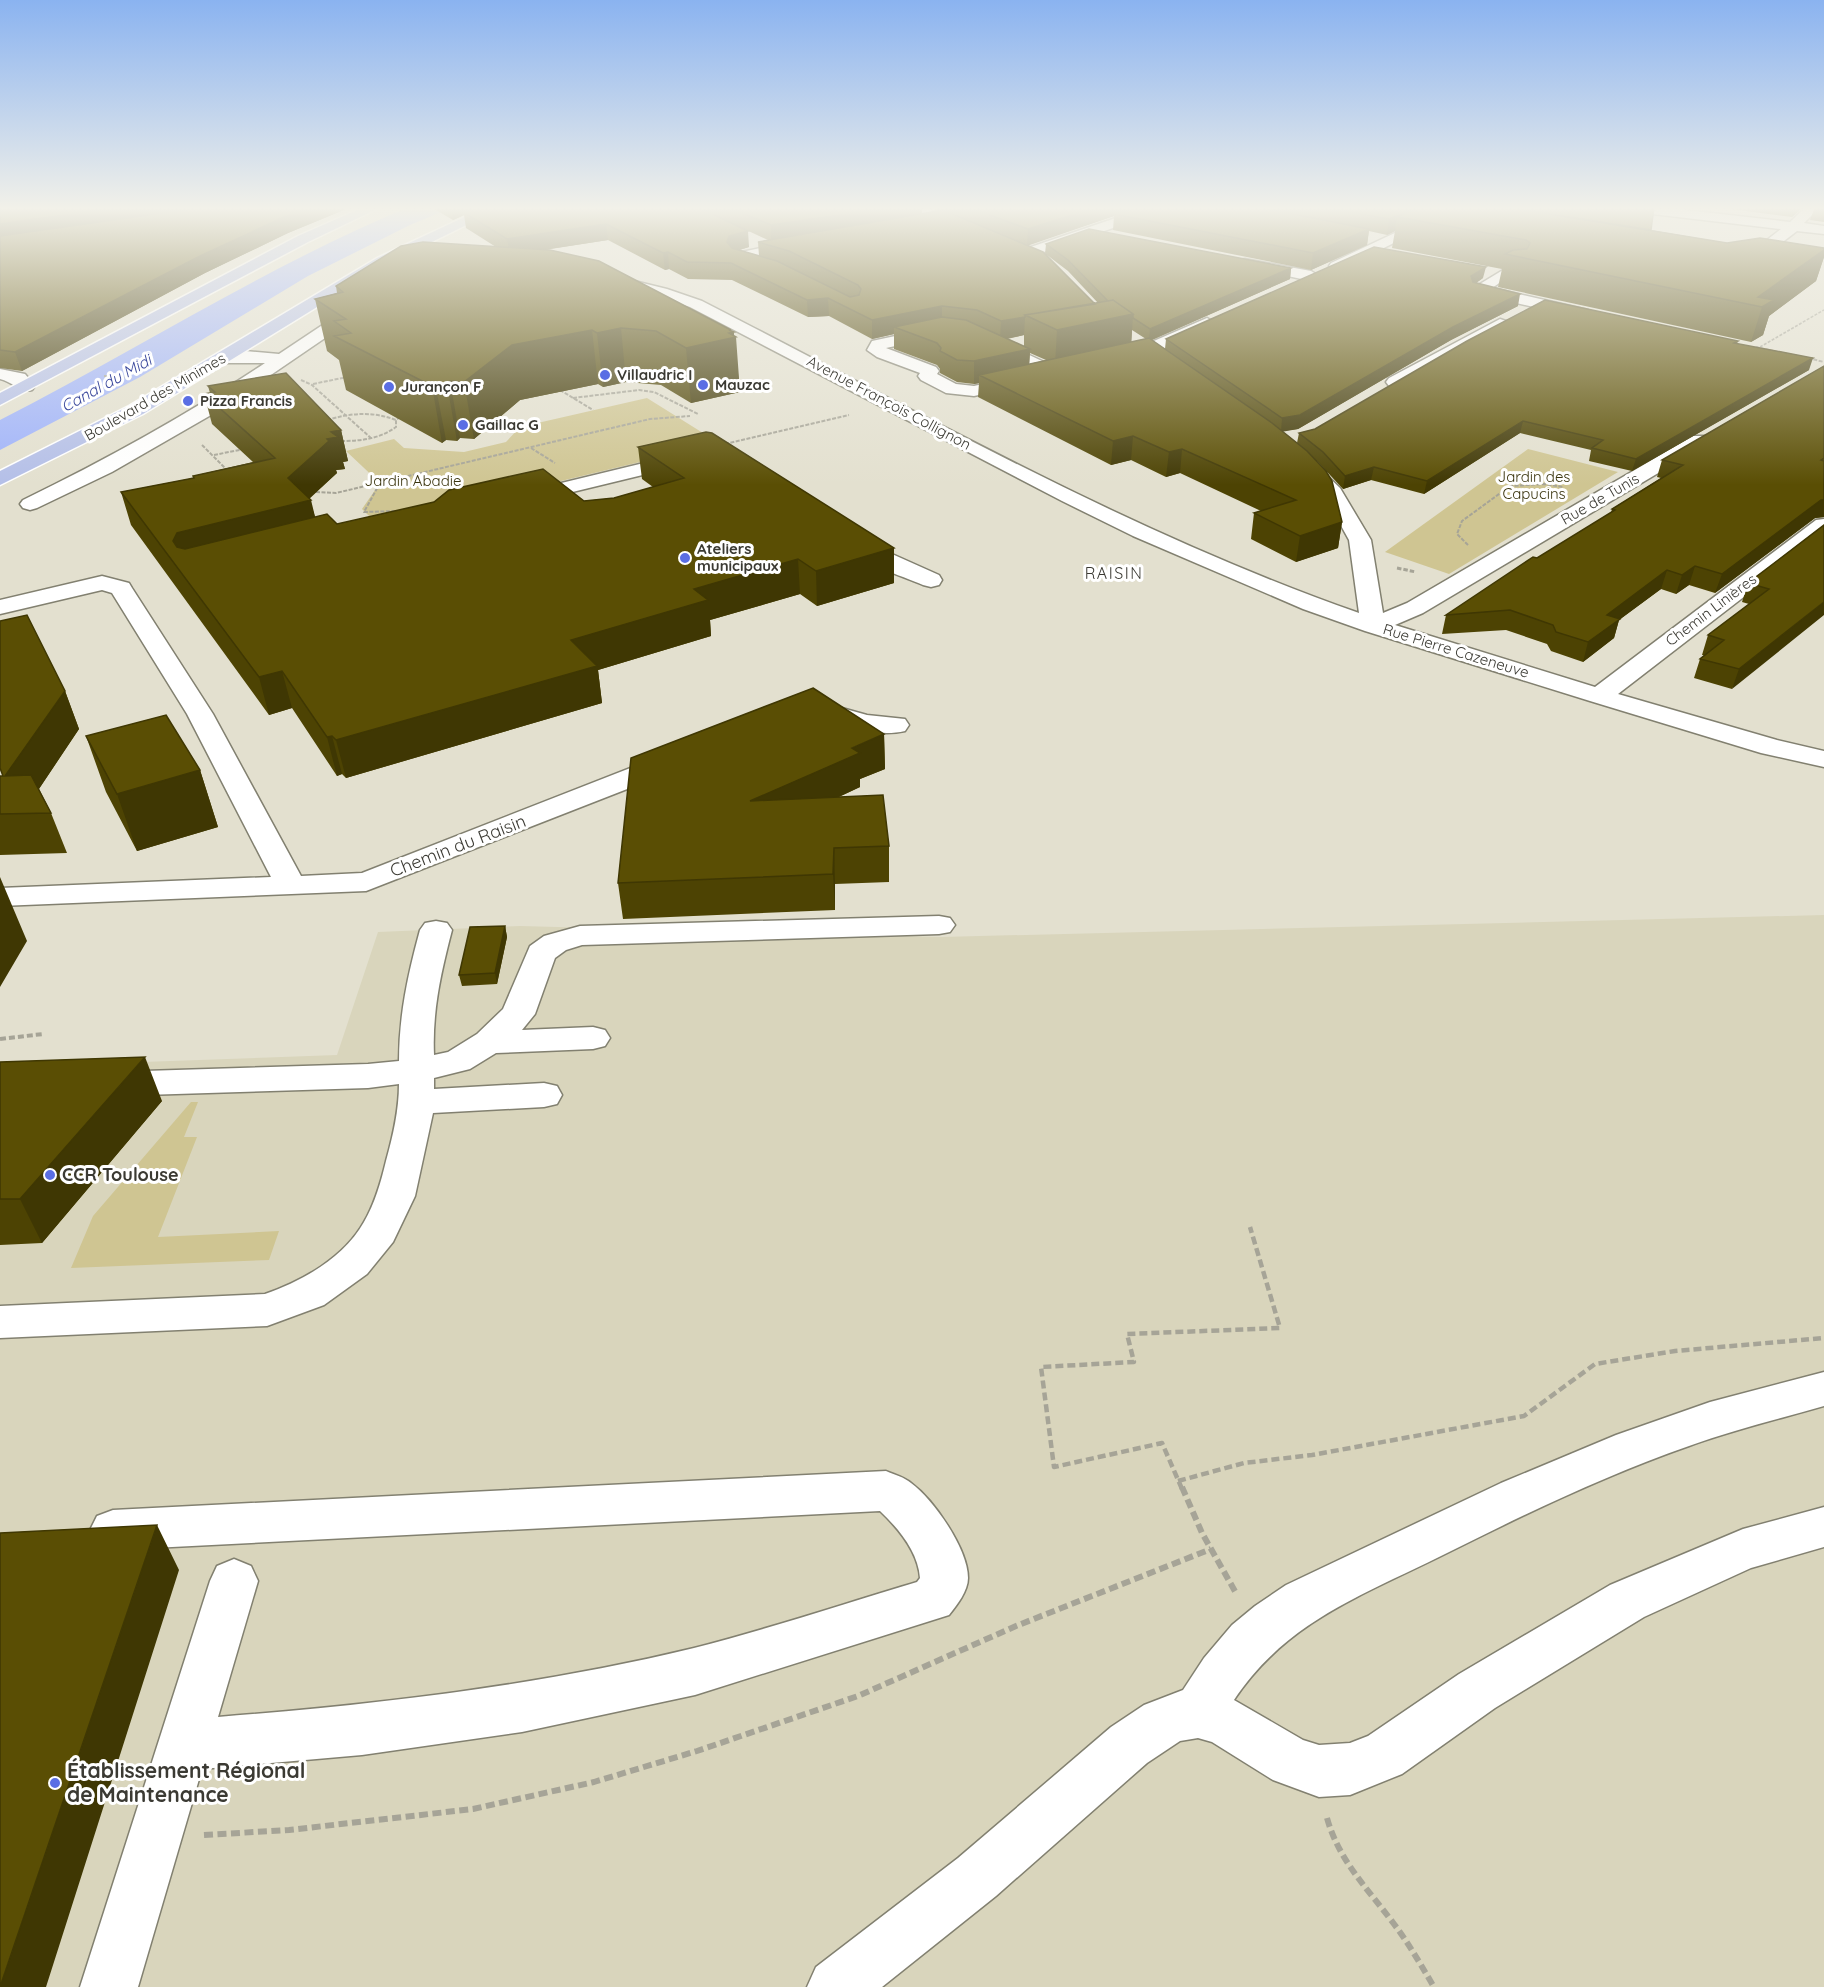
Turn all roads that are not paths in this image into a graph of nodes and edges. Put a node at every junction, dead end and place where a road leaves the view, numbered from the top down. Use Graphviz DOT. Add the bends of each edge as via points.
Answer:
graph roads {
  1 [pos="189,300"];
  2 [pos="316,300"];
  3 [pos="370,300"];
  4 [pos="682,300"];
  5 [pos="1520,300"];
  6 [pos="696,304"];
  7 [pos="1538,304"];
  8 [pos="667,311"];
  9 [pos="1595,316"];
  10 [pos="1218,318"];
  11 [pos="1129,339"];
  12 [pos="1031,341"];
  13 [pos="998,347"];
  14 [pos="1151,355"];
  15 [pos="1126,358"];
  16 [pos="223,359"];
  17 [pos="275,363"];
  18 [pos="1074,369"];
  19 [pos="1053,373"];
  20 [pos="0,374"];
  21 [pos="26,386"];
  22 [pos="1376,393"];
  23 [pos="0,400"];
  24 [pos="1714,433"];
  25 [pos="705,454"];
  26 [pos="1294,455"];
  27 [pos="0,479"];
  28 [pos="600,480"];
  29 [pos="619,493"];
  30 [pos="30,504"];
  31 [pos="499,504"];
  32 [pos="1824,525"];
  33 [pos="841,535"];
  34 [pos="932,580"];
  35 [pos="1,607"];
  36 [pos="1373,626"];
  37 [pos="1599,696"];
  38 [pos="798,713"];
  39 [pos="896,725"];
  40 [pos="693,753"];
  41 [pos="1824,759"];
  42 [pos="291,886"];
  43 [pos="0,897"];
  44 [pos="939,925"];
  45 [pos="436,930"];
  46 [pos="593,1038"];
  47 [pos="489,1042"];
  48 [pos="81,1086"];
  49 [pos="417,1086"];
  50 [pos="544,1095"];
  51 [pos="0,1322"];
  52 [pos="1824,1389"];
  53 [pos="1824,1527"];
  54 [pos="72,1532"];
  55 [pos="234,1581"];
  56 [pos="1198,1713"];
  57 [pos="183,1745"];
  58 [pos="109,1987"];
  59 [pos="836,1987"];
  1 -- 21 [label="main road"];
  2 -- 16 [label="main road, Boulevard des Minimes"];
  3 -- 17 [label="street"];
  4 -- 6 [label="street, Avenue François Collignon"];
  5 -- 7 [label="street"];
  6 -- 8 [label="street"];
  6 -- 36 [label="street, Avenue François Collignon" via="1097,510 1294,597"];
  7 -- 9 [label="street"];
  7 -- 22 [label="street"];
  10 -- 14 [label="street"];
  11 -- 14 [label="street"];
  12 -- 13 [label="street"];
  13 -- 19 [label="street"];
  13 -- 19 [label="street" via="970,334 942,331 878,345 876,350 930,371 927,376 952,389 974,391"];
  14 -- 15 [label="street"];
  16 -- 17 [label="street" via="233,363"];
  16 -- 27 [label="main road, Boulevard des Minimes" via="136,410"];
  17 -- 30 [label="street" via="105,468"];
  18 -- 19 [label="street"];
  20 -- 21 [label="street" via="19,378"];
  21 -- 23 [label="main road"];
  24 -- 36 [label="street, Rue de Tunis" via="1415,608"];
  25 -- 28 [label="street"];
  26 -- 36 [label="street, Rue Pierre Cazeneuve" via="1333,492 1360,540"];
  28 -- 29 [label="street"];
  28 -- 31 [label="street" via="571,496"];
  32 -- 37 [label="street, Chemin Linières"];
  33 -- 34 [label="street" via="871,554"];
  35 -- 42 [label="street" via="102,583 121,588 200,714"];
  36 -- 37 [label="street, Rue Pierre Cazeneuve"];
  37 -- 41 [label="street, Rue Pierre Cazeneuve"];
  38 -- 39 [label="street" via="816,709 866,723"];
  40 -- 42 [label="street, Chemin du Raisin" via="366,882"];
  42 -- 43 [label="street, Chemin du Raisin"];
  44 -- 47 [label="street" via="580,936 555,943 541,953 518,1014"];
  45 -- 49 [label="street" via="422,982 416,1032"];
  46 -- 47 [label="street"];
  47 -- 49 [label="street"];
  48 -- 49 [label="street" via="340,1078"];
  49 -- 50 [label="street"];
  49 -- 51 [label="street" via="410,1142 396,1196 379,1232 353,1263 310,1294 267,1310"];
  52 -- 56 [label="street" via="1709,1420 1639,1446 1491,1508 1300,1602 1243,1648 1217,1679"];
  53 -- 56 [label="street" via="1743,1550 1627,1601 1477,1691 1384,1756 1350,1769 1319,1771 1291,1762 1226,1722"];
  54 -- 57 [label="street" via="874,1491 897,1495 933,1545 944,1571 941,1588 932,1599 695,1671 522,1708 362,1730"];
  55 -- 57 [label="street"];
  56 -- 59 [label="street" via="1162,1723 1130,1745 977,1877"];
  57 -- 58 [label="street"];
}
